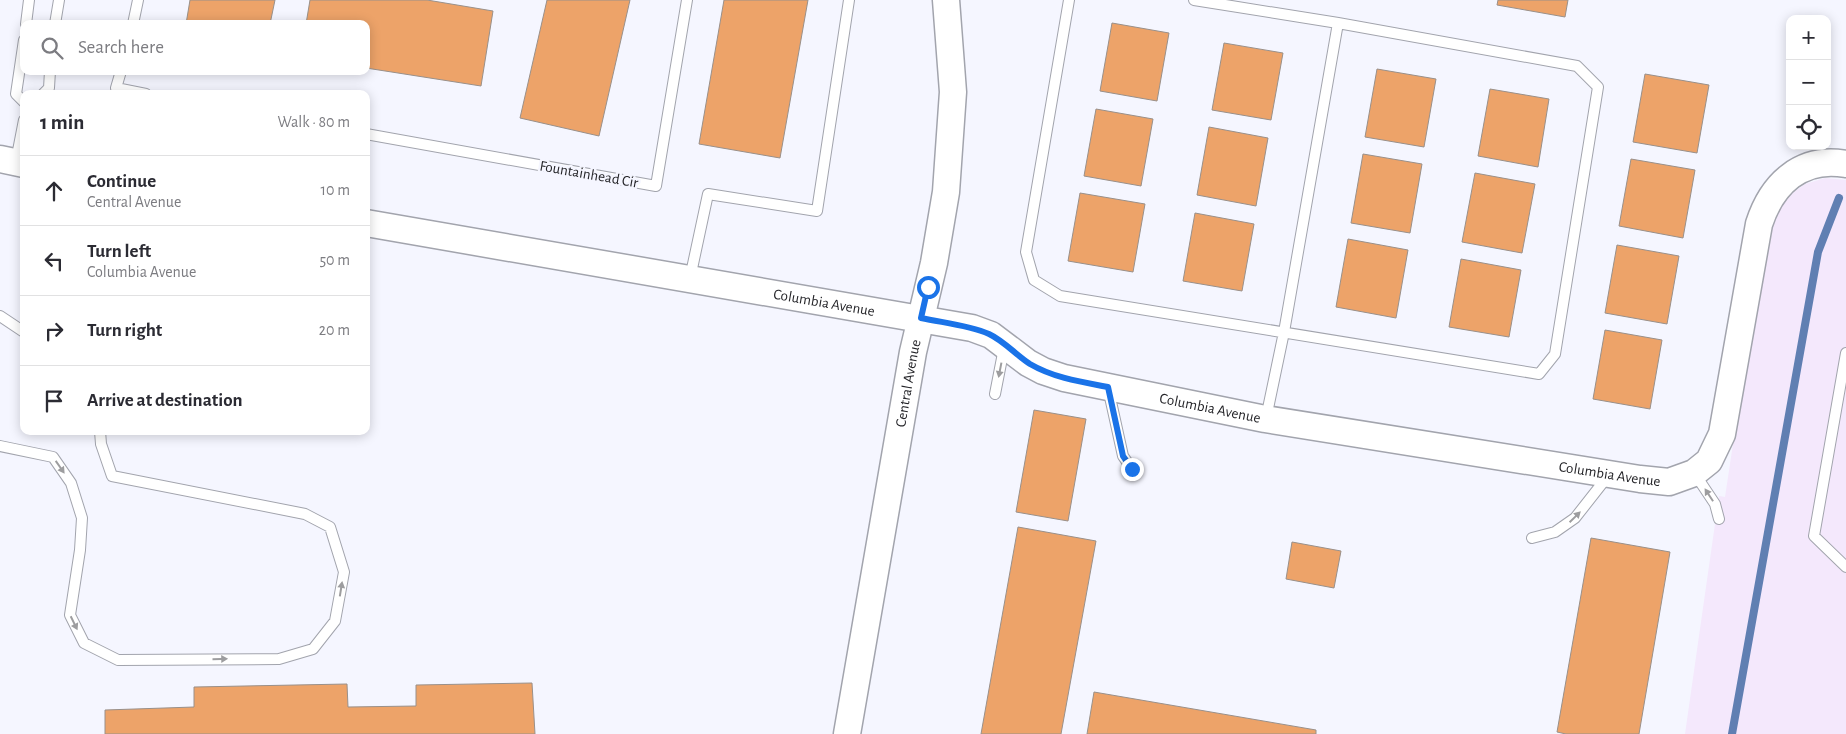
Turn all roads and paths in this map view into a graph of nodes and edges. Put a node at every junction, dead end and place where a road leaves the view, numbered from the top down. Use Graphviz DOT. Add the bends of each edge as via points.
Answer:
graph roads {
  1 [pos="29,0"];
  2 [pos="59,0"];
  3 [pos="138,0"];
  4 [pos="687,0"];
  5 [pos="849,0"];
  6 [pos="946,0"];
  7 [pos="1069,0"];
  8 [pos="1194,0"];
  9 [pos="26,20"];
  10 [pos="56,20"];
  11 [pos="133,20"];
  12 [pos="1338,23"];
  13 [pos="20,67"];
  14 [pos="50,75"];
  15 [pos="120,75"];
  16 [pos="47,90"];
  17 [pos="126,90"];
  18 [pos="20,98"];
  19 [pos="20,135"];
  20 [pos="370,135"];
  21 [pos="13,162"];
  22 [pos="1846,164"];
  23 [pos="370,223"];
  24 [pos="690,278"];
  25 [pos="0,316"];
  26 [pos="921,318"];
  27 [pos="20,329"];
  28 [pos="1284,332"];
  29 [pos="1005,345"];
  30 [pos="1846,353"];
  31 [pos="1108,387"];
  32 [pos="995,394"];
  33 [pos="1265,419"];
  34 [pos="100,435"];
  35 [pos="0,446"];
  36 [pos="1132,469"];
  37 [pos="1694,473"];
  38 [pos="1609,474"];
  39 [pos="1719,519"];
  40 [pos="1532,538"];
  41 [pos="1846,567"];
  42 [pos="847,734"];
  1 -- 9 [label="lane"];
  2 -- 10 [label="lane"];
  3 -- 11 [label="lane"];
  4 -- 20 [label="lane, Fountainhead Cir" via="656,186"];
  5 -- 24 [label="lane" via="817,211 708,194"];
  6 -- 26 [label="street, Central Avenue" via="953,92 946,192"];
  7 -- 28 [label="lane" via="1026,252 1034,280 1060,296"];
  8 -- 12 [label="lane"];
  12 -- 28 [label="lane"];
  12 -- 28 [label="lane" via="1577,66 1598,87 1555,354 1539,374"];
  13 -- 18 [label="lane" via="16,94"];
  14 -- 16 [label="lane"];
  15 -- 17 [label="lane" via="116,88"];
  19 -- 21 [label="lane"];
  22 -- 37 [label="street, Columbia Avenue" via="1825,162 1800,170 1775,190 1765,206 1759,224 1722,434 1709,461"];
  23 -- 24 [label="street, Columbia Avenue"];
  24 -- 26 [label="street, Columbia Avenue"];
  25 -- 27 [label="lane"];
  26 -- 29 [label="street, Columbia Avenue" via="972,328"];
  26 -- 42 [label="street, Central Avenue"];
  28 -- 33 [label="lane"];
  29 -- 31 [label="street, Columbia Avenue" via="1043,371"];
  29 -- 32 [label="lane, one-way"];
  30 -- 41 [label="lane" via="1814,536"];
  31 -- 33 [label="street, Columbia Avenue"];
  31 -- 36 [label="lane" via="1123,456"];
  33 -- 38 [label="street, Columbia Avenue"];
  35 -- 34 [label="lane, one-way" via="53,457 71,483 82,518 70,615 84,643 118,660 279,658 313,650 335,621 344,572 330,527 304,514 112,476 100,444"];
  37 -- 38 [label="street, Columbia Avenue" via="1669,482"];
  39 -- 37 [label="lane, one-way" via="1715,504"];
  40 -- 38 [label="lane, one-way" via="1555,532 1575,518"];
}
